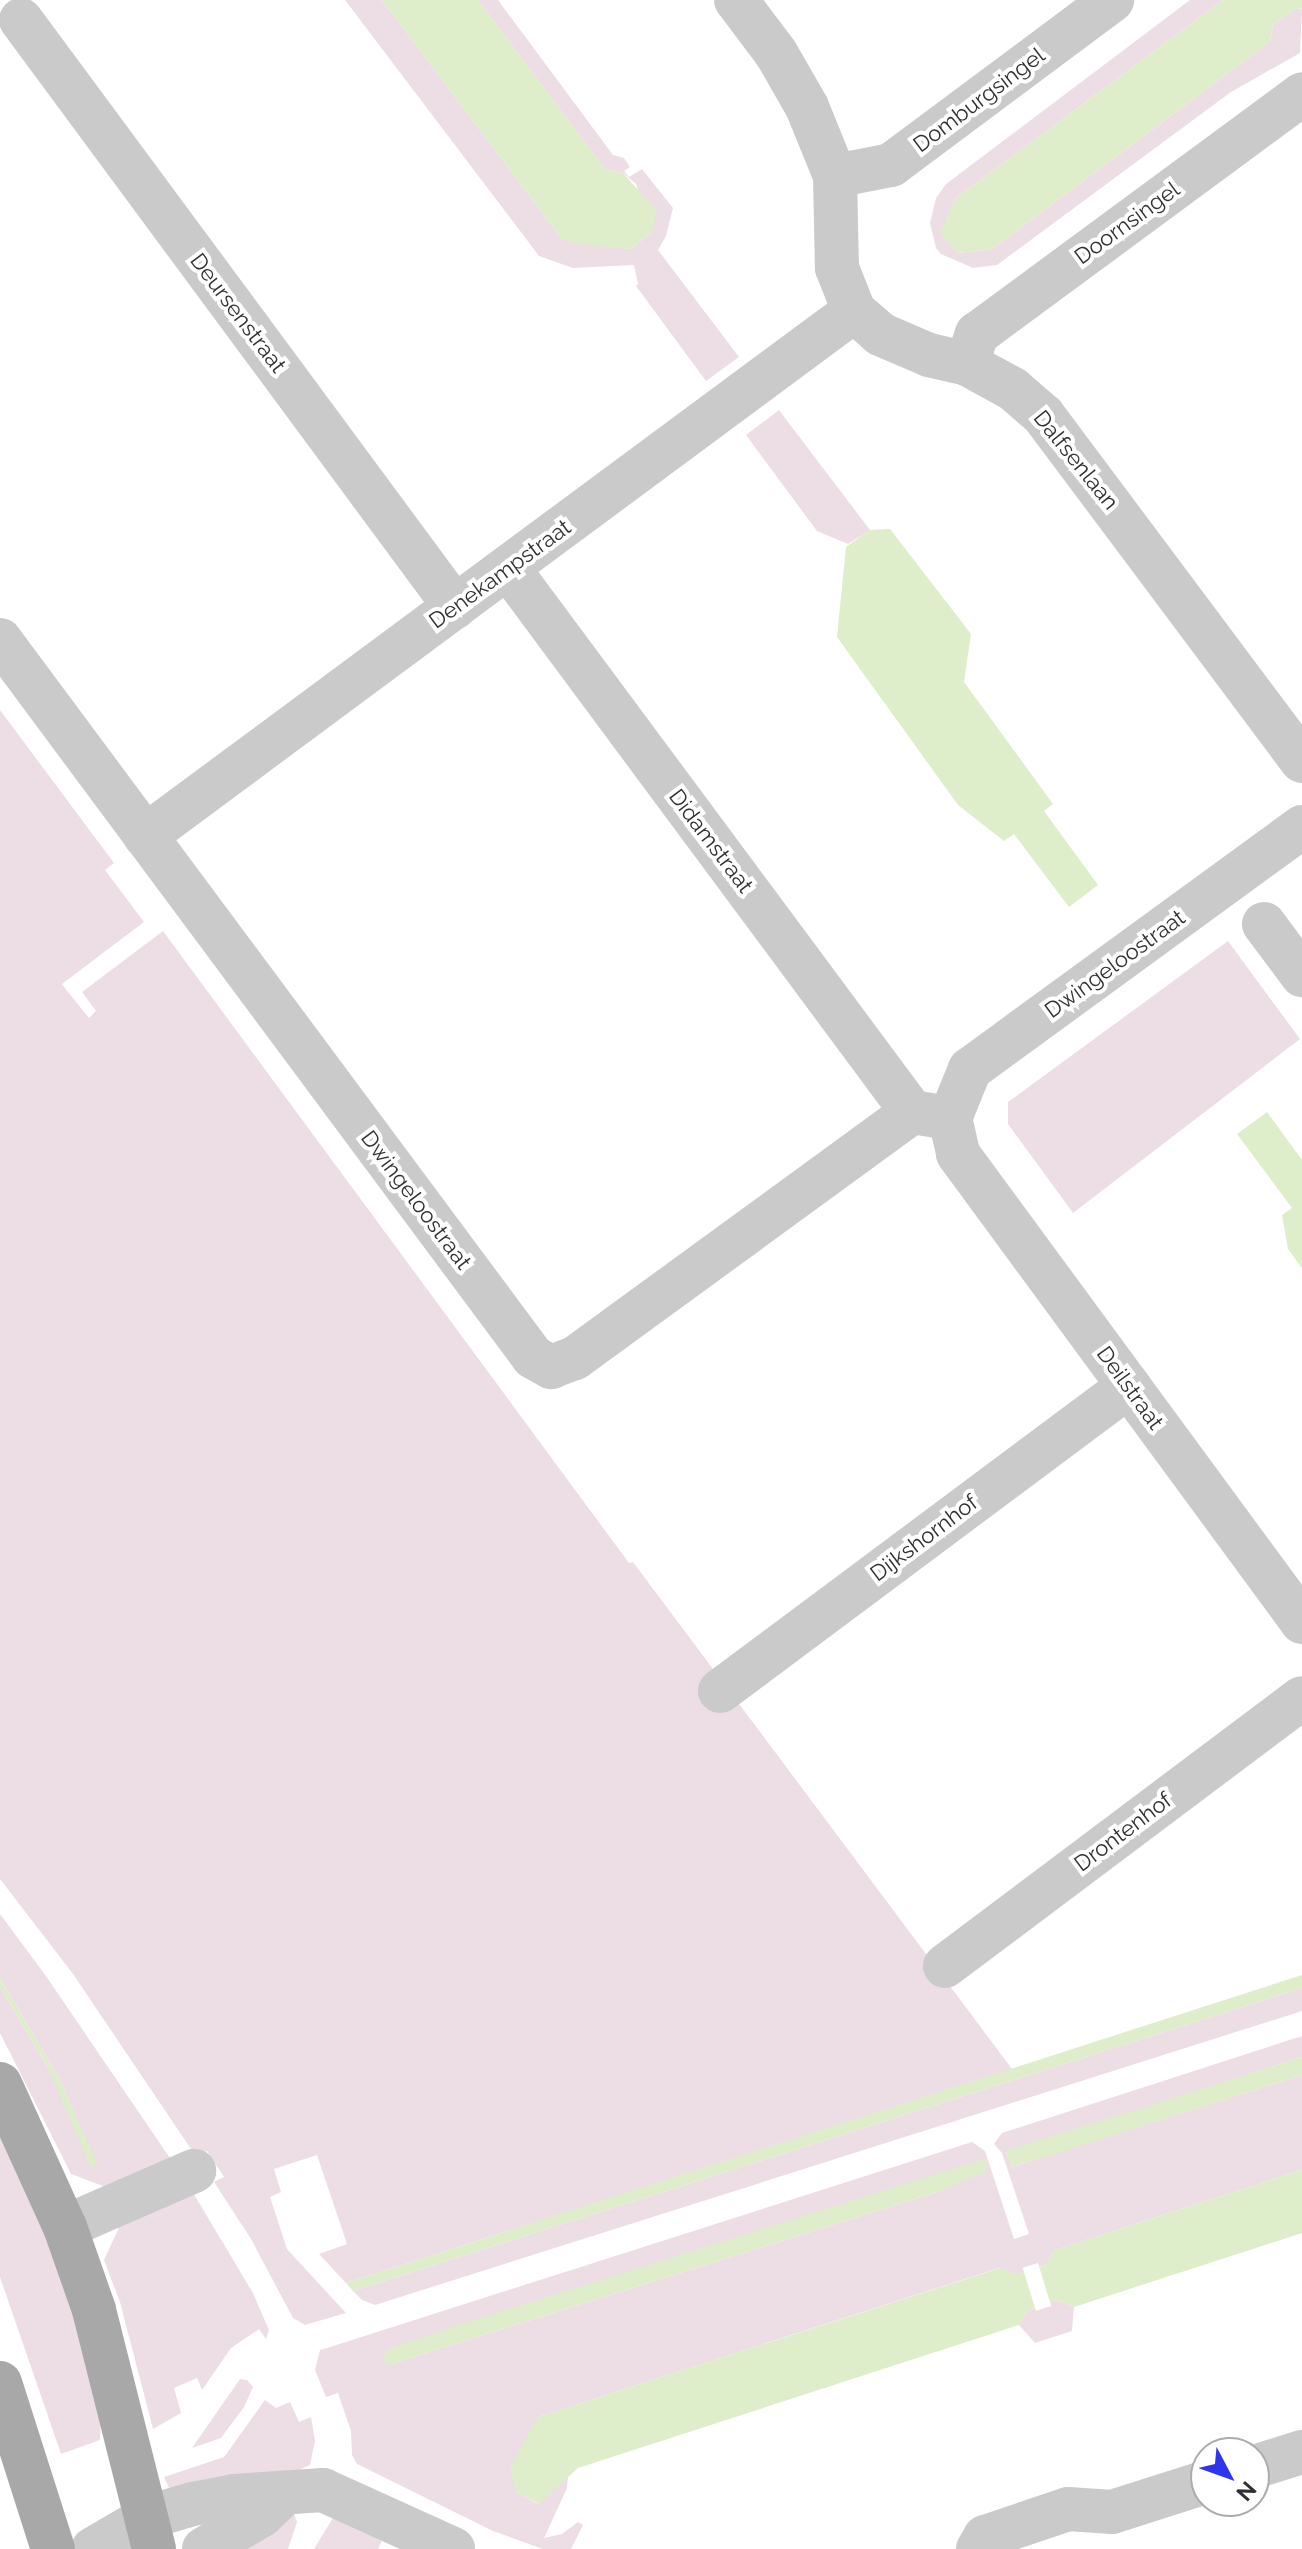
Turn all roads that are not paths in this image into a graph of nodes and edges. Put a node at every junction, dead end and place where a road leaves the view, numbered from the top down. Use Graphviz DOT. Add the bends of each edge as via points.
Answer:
graph roads {
  1 [pos="736,0"];
  2 [pos="1112,0"];
  3 [pos="23,19"];
  4 [pos="1302,94"];
  5 [pos="835,176"];
  6 [pos="854,311"];
  7 [pos="967,364"];
  8 [pos="509,569"];
  9 [pos="455,607"];
  10 [pos="0,640"];
  11 [pos="1302,761"];
  12 [pos="1302,827"];
  13 [pos="145,836"];
  14 [pos="1264,924"];
  15 [pos="1302,975"];
  16 [pos="940,1128"];
  17 [pos="1129,1386"];
  18 [pos="1302,1622"];
  19 [pos="720,1691"];
  20 [pos="1302,1698"];
  21 [pos="945,1966"];
  22 [pos="0,2084"];
  23 [pos="194,2171"];
  24 [pos="65,2227"];
  25 [pos="0,2383"];
  26 [pos="1302,2452"];
  27 [pos="1270,2462"];
  28 [pos="1190,2487"];
  29 [pos="304,2491"];
  30 [pos="151,2533"];
  31 [pos="53,2549"];
  32 [pos="93,2549"];
  33 [pos="204,2549"];
  34 [pos="453,2549"];
  35 [pos="978,2549"];
  1 -- 5 [label="street, Dalfsenlaan" via="776,53 807,107"];
  2 -- 5 [label="street, Domburgsingel" via="891,165"];
  3 -- 9 [label="street, Deursenstraat"];
  4 -- 7 [label="street, Doornsingel" via="977,334"];
  5 -- 6 [label="street, Dalfsenlaan" via="837,268"];
  6 -- 7 [label="street, Dalfsenlaan" via="880,334"];
  6 -- 8 [label="street, Denekampstraat"];
  7 -- 11 [label="street, Dalfsenlaan" via="1013,389 1043,415"];
  8 -- 9 [label="street, Denekampstraat"];
  8 -- 16 [label="street, Didamstraat"];
  9 -- 13 [label="street, Denekampstraat"];
  10 -- 13 [label="street, Dwingeloostraat"];
  12 -- 16 [label="street, Dwingeloostraat" via="970,1069"];
  13 -- 16 [label="street, Dwingeloostraat" via="533,1357 551,1367 575,1358"];
  14 -- 15 [label="street"];
  16 -- 17 [label="street, Deilstraat"];
  17 -- 18 [label="street, Deilstraat"];
  17 -- 19 [label="street, Dijkshornhof"];
  20 -- 21 [label="street, Drontenhof"];
  22 -- 24 [label="main road"];
  23 -- 24 [label="street"];
  24 -- 30 [label="main road" via="94,2310"];
  25 -- 31 [label="main road"];
  26 -- 27 [label="street"];
  28 -- 35 [label="street" via="1112,2512 1068,2509 985,2537"];
  29 -- 30 [label="street" via="234,2496"];
  29 -- 33 [label="street"];
  29 -- 34 [label="street"];
  30 -- 32 [label="street"];
}
